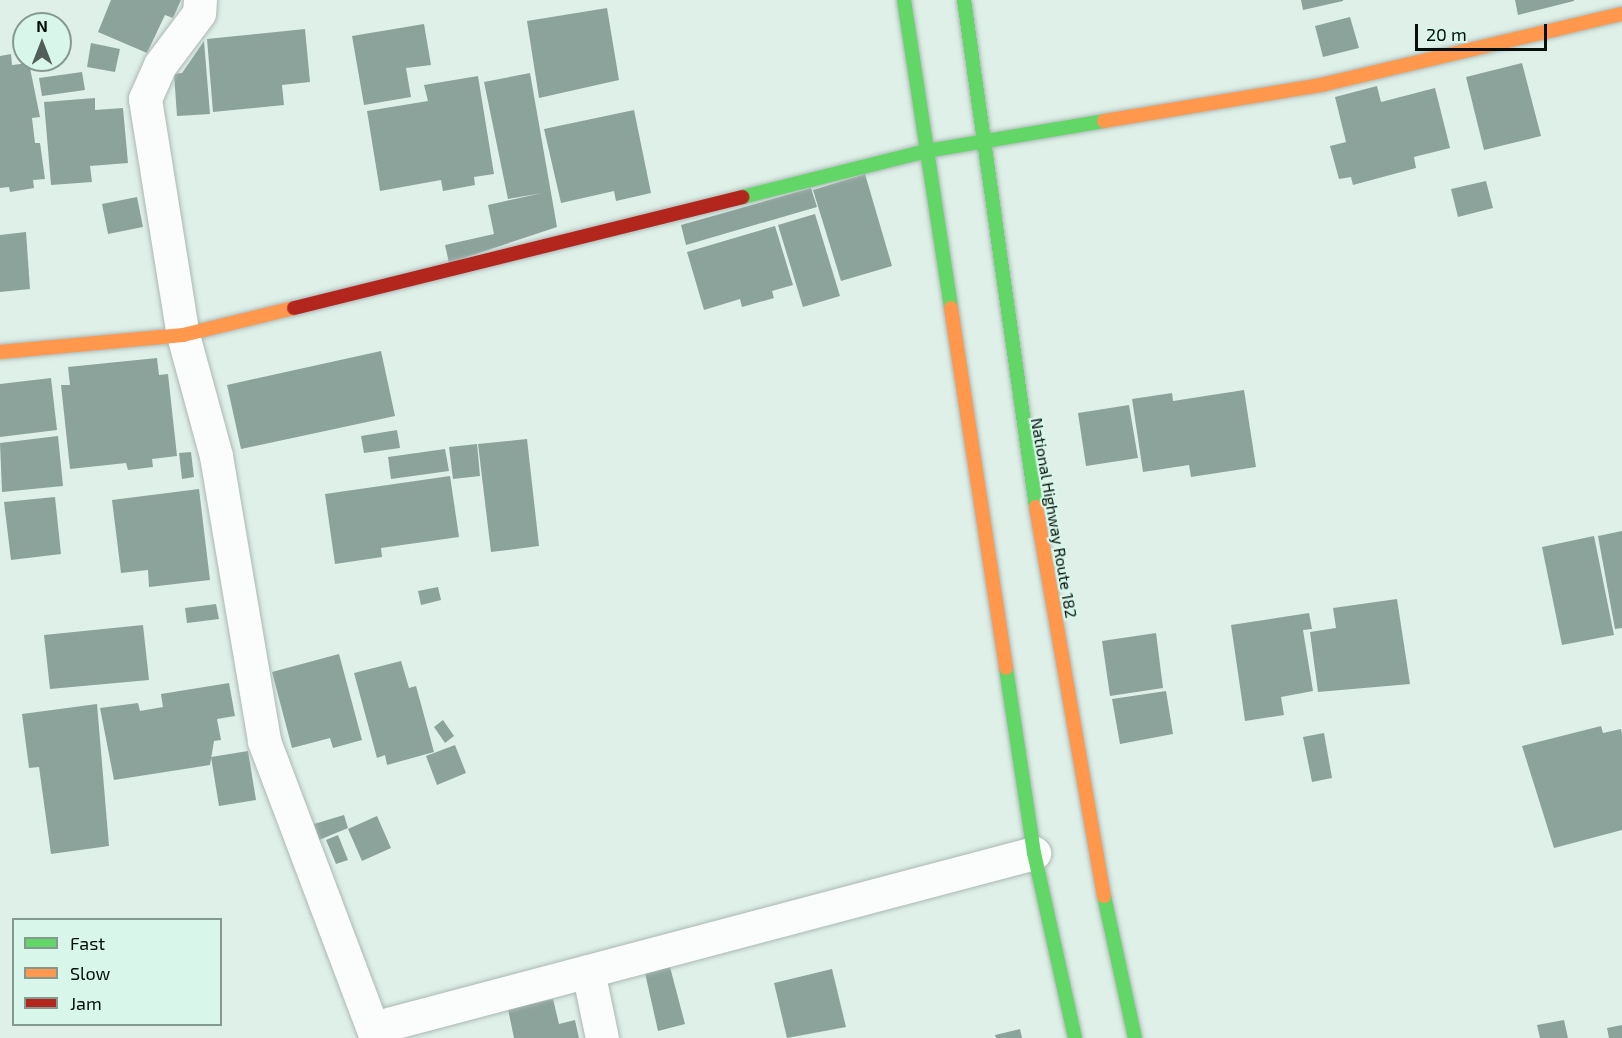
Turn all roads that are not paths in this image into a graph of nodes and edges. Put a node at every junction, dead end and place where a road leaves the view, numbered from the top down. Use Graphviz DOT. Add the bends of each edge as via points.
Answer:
graph roads {
  1 [pos="200,0"];
  2 [pos="904,0"];
  3 [pos="964,0"];
  4 [pos="1621,0"];
  5 [pos="1622,7"];
  6 [pos="1622,14"];
  7 [pos="986,142"];
  8 [pos="927,151"];
  9 [pos="183,335"];
  10 [pos="0,352"];
  11 [pos="1034,853"];
  12 [pos="588,971"];
  13 [pos="375,1033"];
  14 [pos="602,1038"];
  15 [pos="1075,1038"];
  16 [pos="1135,1038"];
  1 -- 9 [label="street" via="199,12 160,65 145,99"];
  2 -- 8 [label="main road"];
  3 -- 7 [label="main road, National Highway Route 182"];
  4 -- 5 [label="street"];
  6 -- 7 [label="main road" via="1321,85"];
  7 -- 8 [label="main road"];
  7 -- 16 [label="main road, National Highway Route 182" via="1023,436 1093,844"];
  8 -- 9 [label="main road"];
  8 -- 11 [label="main road" via="965,427"];
  9 -- 10 [label="main road"];
  9 -- 13 [label="street" via="216,456 264,741"];
  11 -- 12 [label="street"];
  11 -- 15 [label="main road"];
  12 -- 13 [label="street"];
  12 -- 14 [label="street"];
}
